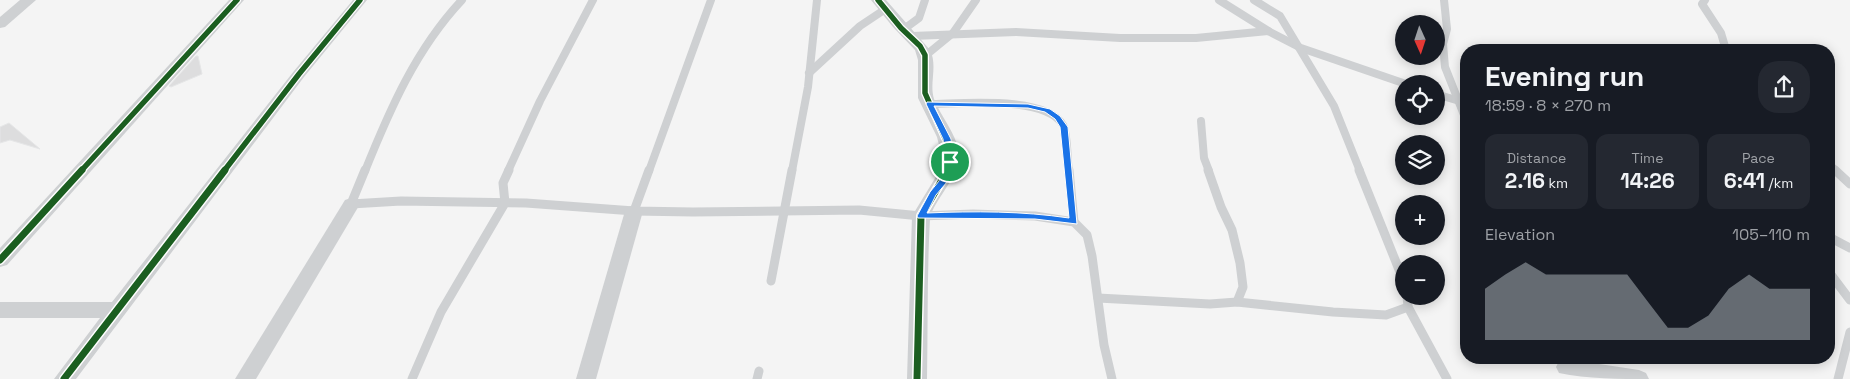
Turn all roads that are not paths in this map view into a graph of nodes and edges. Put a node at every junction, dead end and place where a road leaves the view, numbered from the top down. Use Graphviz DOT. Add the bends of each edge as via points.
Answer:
graph roads {
  1 [pos="29,0"];
  2 [pos="237,0"];
  3 [pos="360,0"];
  4 [pos="462,0"];
  5 [pos="593,0"];
  6 [pos="711,0"];
  7 [pos="816,0"];
  8 [pos="925,0"];
  9 [pos="976,0"];
  10 [pos="1219,0"];
  11 [pos="1254,0"];
  12 [pos="1444,0"];
  13 [pos="1705,0"];
  14 [pos="883,4"];
  15 [pos="0,24"];
  16 [pos="1268,31"];
  17 [pos="908,33"];
  18 [pos="953,33"];
  19 [pos="1724,44"];
  20 [pos="1298,47"];
  21 [pos="925,56"];
  22 [pos="809,73"];
  23 [pos="1395,80"];
  24 [pos="1445,97"];
  25 [pos="1460,98"];
  26 [pos="1460,101"];
  27 [pos="929,104"];
  28 [pos="1201,121"];
  29 [pos="1835,170"];
  30 [pos="1850,184"];
  31 [pos="505,203"];
  32 [pos="351,204"];
  33 [pos="784,210"];
  34 [pos="634,211"];
  35 [pos="921,216"];
  36 [pos="1074,222"];
  37 [pos="1835,240"];
  38 [pos="1850,248"];
  39 [pos="1395,259"];
  40 [pos="0,260"];
  41 [pos="1835,280"];
  42 [pos="770,281"];
  43 [pos="1098,298"];
  44 [pos="1850,300"];
  45 [pos="1236,302"];
  46 [pos="1408,307"];
  47 [pos="0,310"];
  48 [pos="117,310"];
  49 [pos="1850,332"];
  50 [pos="64,379"];
  51 [pos="245,379"];
  52 [pos="412,379"];
  53 [pos="586,379"];
  54 [pos="917,379"];
  55 [pos="1112,379"];
  56 [pos="1447,379"];
  57 [pos="1572,379"];
  58 [pos="1639,379"];
  59 [pos="1838,379"];
  1 -- 15 [label="street"];
  2 -- 40 [label="street"];
  3 -- 48 [label="street"];
  4 -- 32 [label="lane" via="435,31 399,95"];
  5 -- 31 [label="lane" via="540,101 503,183"];
  6 -- 34 [label="lane"];
  7 -- 22 [label="lane"];
  8 -- 17 [label="lane" via="922,17"];
  9 -- 18 [label="lane"];
  10 -- 16 [label="lane"];
  11 -- 20 [label="lane" via="1280,16"];
  12 -- 25 [label="lane" via="1447,29 1442,44 1445,67"];
  13 -- 19 [label="lane" via="1702,4 1721,33"];
  14 -- 17 [label="street"];
  14 -- 22 [label="lane"];
  16 -- 18 [label="lane" via="1171,39 1016,32"];
  16 -- 20 [label="lane"];
  17 -- 18 [label="lane"];
  17 -- 21 [label="street"];
  18 -- 21 [label="lane"];
  20 -- 23 [label="lane"];
  20 -- 39 [label="lane" via="1334,106"];
  21 -- 27 [label="street"];
  22 -- 33 [label="lane"];
  24 -- 26 [label="lane"];
  27 -- 35 [label="street" via="947,139 950,162 943,182"];
  27 -- 36 [label="lane" via="1028,106 1047,110 1057,117 1064,127"];
  28 -- 45 [label="lane" via="1204,158 1232,230 1240,263 1243,287"];
  29 -- 30 [label="lane"];
  31 -- 32 [label="lane"];
  31 -- 34 [label="lane"];
  31 -- 52 [label="lane" via="441,312"];
  32 -- 51 [label="street"];
  33 -- 34 [label="lane"];
  33 -- 35 [label="lane" via="859,210"];
  33 -- 42 [label="lane"];
  34 -- 53 [label="street"];
  35 -- 36 [label="lane" via="1027,215"];
  35 -- 54 [label="street"];
  36 -- 43 [label="lane" via="1087,235"];
  37 -- 38 [label="lane"];
  41 -- 44 [label="lane"];
  43 -- 45 [label="lane" via="1210,304"];
  43 -- 55 [label="lane"];
  45 -- 46 [label="lane" via="1386,314"];
  46 -- 56 [label="lane"];
  47 -- 48 [label="street"];
  48 -- 50 [label="street"];
  49 -- 59 [label="lane"];
  57 -- 58 [label="street" via="1566,367"];
}
